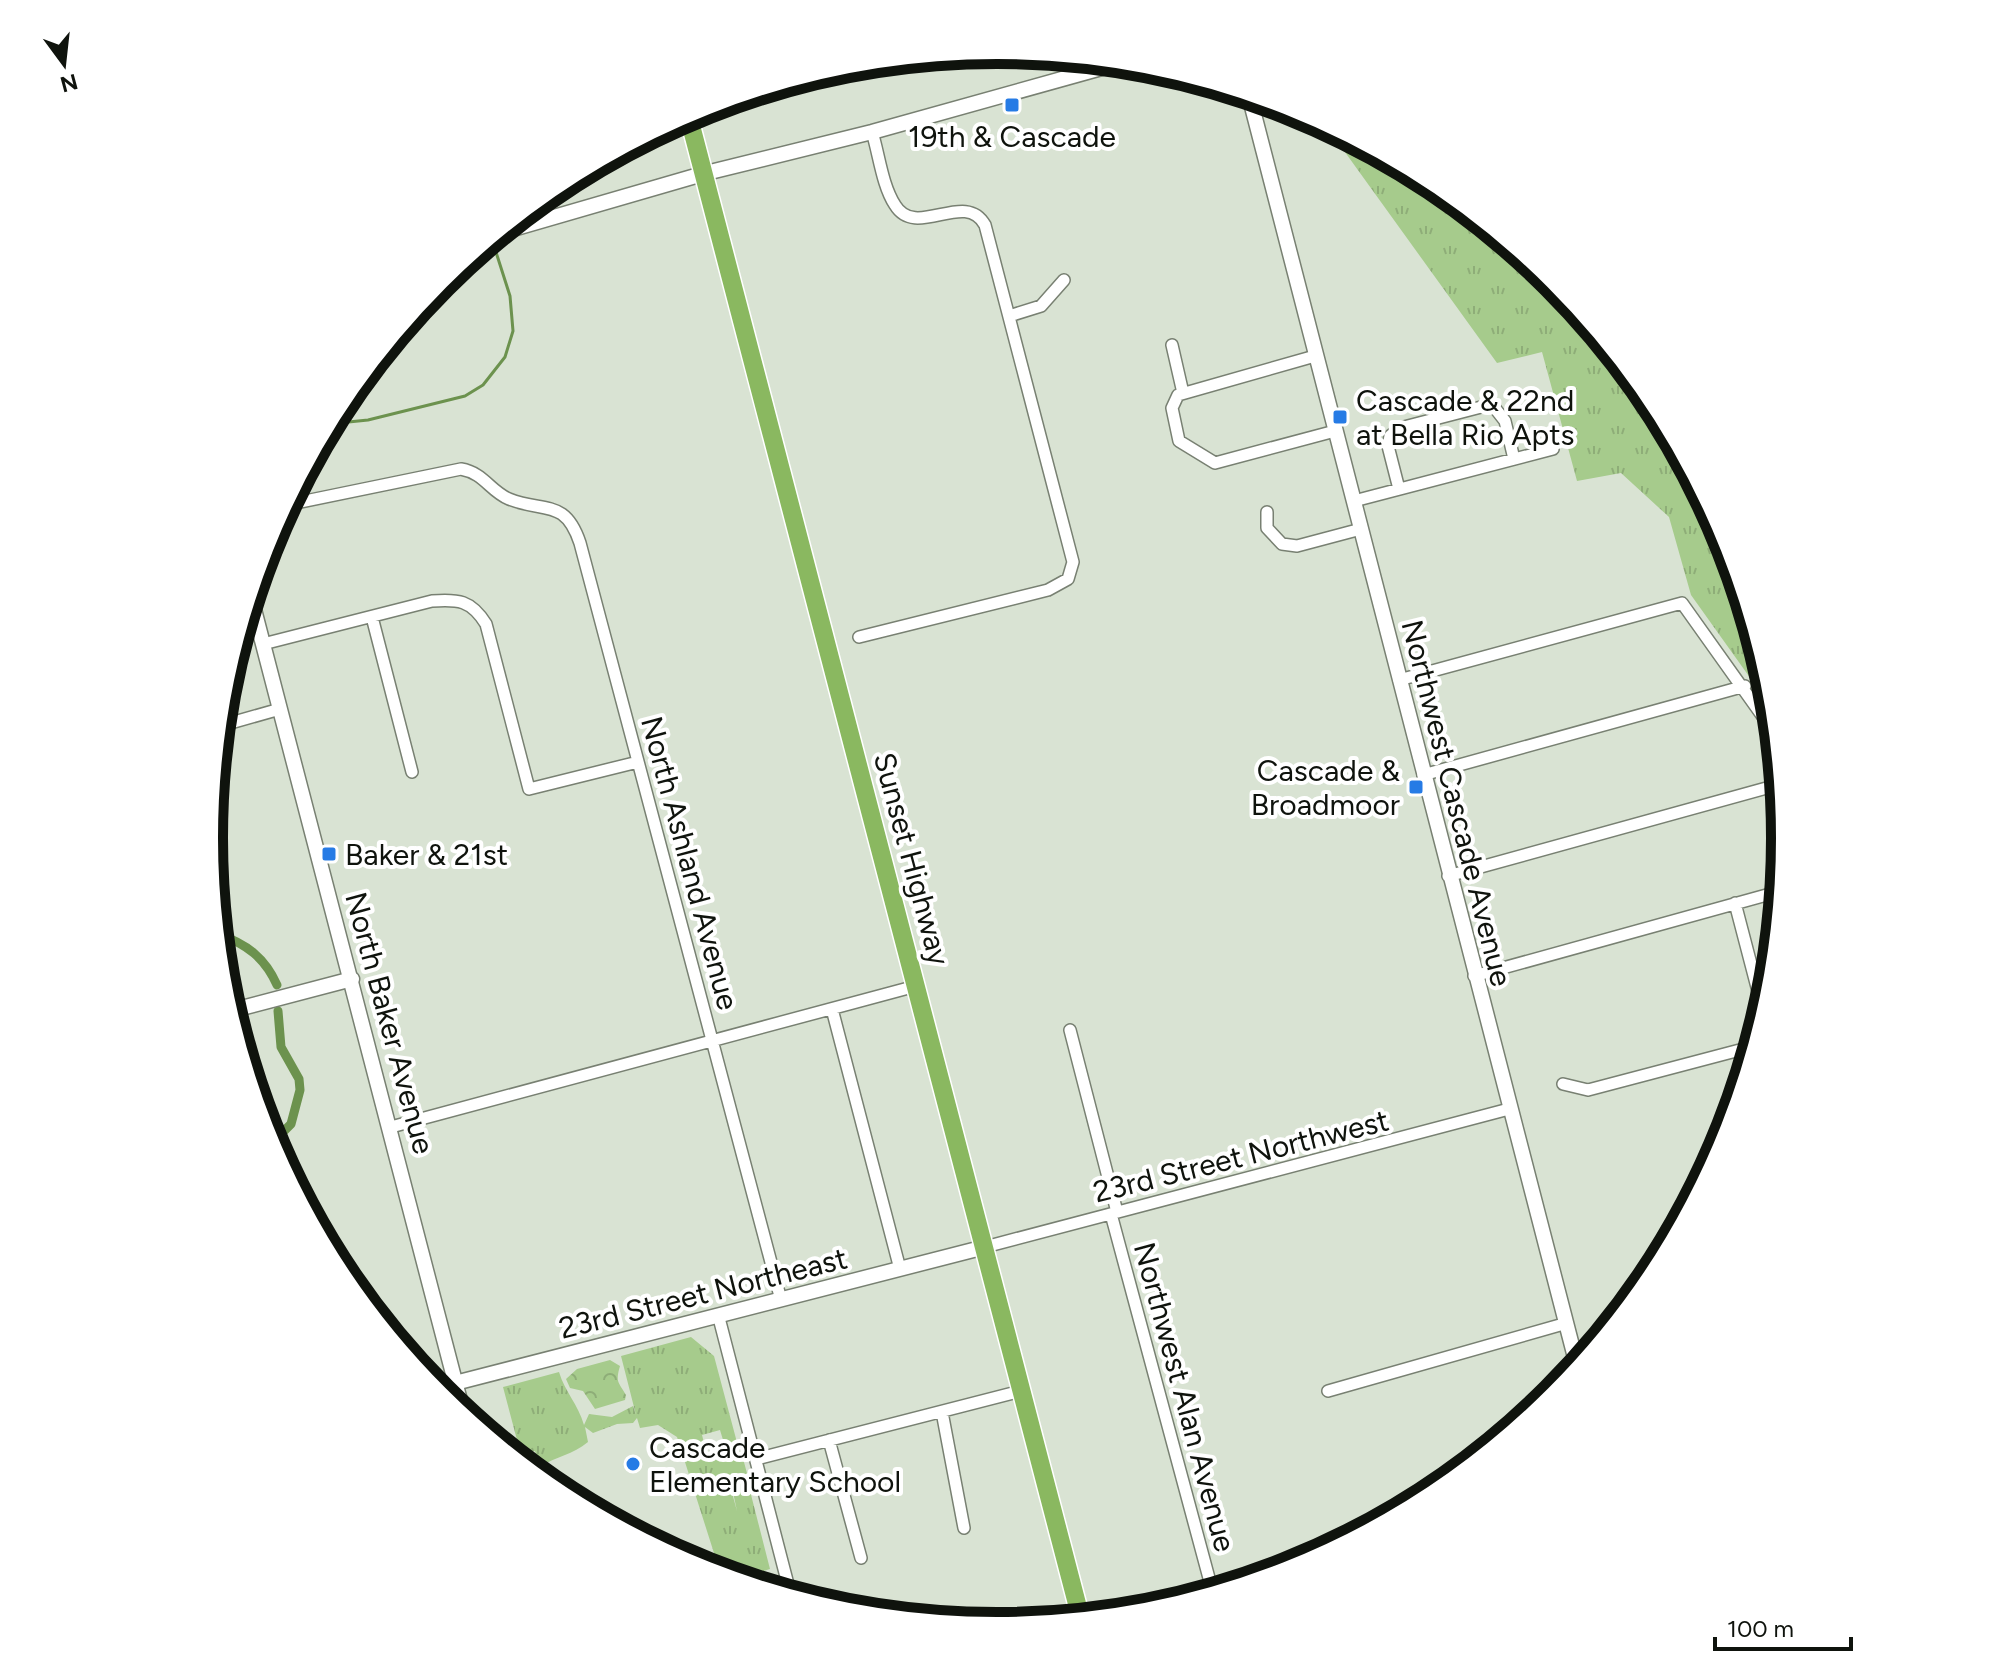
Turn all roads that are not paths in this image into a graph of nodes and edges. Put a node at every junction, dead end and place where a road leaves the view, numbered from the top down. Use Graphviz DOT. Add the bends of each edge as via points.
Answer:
graph roads {
  1 [pos="1093,70"];
  2 [pos="1252,107"];
  3 [pos="692,127"];
  4 [pos="872,132"];
  5 [pos="706,173"];
  6 [pos="524,226"];
  7 [pos="1064,280"];
  8 [pos="1009,316"];
  9 [pos="1172,345"];
  10 [pos="1315,356"];
  11 [pos="1183,393"];
  12 [pos="1335,431"];
  13 [pos="1553,449"];
  14 [pos="1514,459"];
  15 [pos="1399,489"];
  16 [pos="1354,501"];
  17 [pos="300,502"];
  18 [pos="1267,512"];
  19 [pos="1361,529"];
  20 [pos="256,616"];
  21 [pos="372,617"];
  22 [pos="859,637"];
  23 [pos="263,644"];
  24 [pos="1399,680"];
  25 [pos="1745,686"];
  26 [pos="280,709"];
  27 [pos="1761,711"];
  28 [pos="232,723"];
  29 [pos="638,762"];
  30 [pos="412,772"];
  31 [pos="1423,775"];
  32 [pos="1770,787"];
  33 [pos="1448,876"];
  34 [pos="1770,894"];
  35 [pos="1735,903"];
  36 [pos="1474,976"];
  37 [pos="352,979"];
  38 [pos="916,986"];
  39 [pos="1757,988"];
  40 [pos="242,1008"];
  41 [pos="832,1009"];
  42 [pos="1070,1030"];
  43 [pos="713,1041"];
  44 [pos="1743,1049"];
  45 [pos="1563,1084"];
  46 [pos="1509,1109"];
  47 [pos="391,1127"];
  48 [pos="1114,1213"];
  49 [pos="985,1247"];
  50 [pos="900,1269"];
  51 [pos="781,1300"];
  52 [pos="719,1318"];
  53 [pos="1567,1323"];
  54 [pos="1575,1355"];
  55 [pos="455,1383"];
  56 [pos="449,1385"];
  57 [pos="1021,1391"];
  58 [pos="1328,1391"];
  59 [pos="458,1393"];
  60 [pos="942,1412"];
  61 [pos="829,1440"];
  62 [pos="756,1459"];
  63 [pos="964,1528"];
  64 [pos="861,1558"];
  65 [pos="1210,1583"];
  66 [pos="788,1584"];
  67 [pos="1078,1608"];
  1 -- 4 [label="street"];
  2 -- 10 [label="street, Northwest Cascade Avenue"];
  3 -- 5 [label="highway, Sunset Highway"];
  4 -- 5 [label="street"];
  4 -- 8 [label="street" via="900,211 927,218 960,211 982,220"];
  5 -- 6 [label="street"];
  5 -- 38 [label="highway, Sunset Highway"];
  7 -- 8 [label="street" via="1041,306"];
  8 -- 22 [label="street" via="1069,543 1071,574 1056,587"];
  9 -- 11 [label="street"];
  10 -- 11 [label="street"];
  10 -- 12 [label="street, Northwest Cascade Avenue"];
  11 -- 12 [label="street" via="1172,408 1179,441 1215,463"];
  12 -- 16 [label="street, Northwest Cascade Avenue"];
  13 -- 14 [label="street"];
  14 -- 15 [label="street"];
  14 -- 15 [label="street" via="1505,421 1494,407 1400,428 1388,446"];
  15 -- 16 [label="street"];
  16 -- 19 [label="street, Northwest Cascade Avenue"];
  17 -- 29 [label="street, North Ashland Avenue" via="447,470 472,471 509,499 560,511 576,530"];
  18 -- 19 [label="street" via="1267,528 1282,544 1297,546"];
  19 -- 24 [label="street, Northwest Cascade Avenue"];
  20 -- 23 [label="street, North Baker Avenue"];
  21 -- 23 [label="street"];
  21 -- 29 [label="street" via="432,601 457,599 475,606 486,624 529,789"];
  21 -- 30 [label="street"];
  23 -- 26 [label="street, North Baker Avenue"];
  24 -- 25 [label="street" via="1682,603"];
  24 -- 31 [label="street, Northwest Cascade Avenue"];
  25 -- 27 [label="street"];
  25 -- 31 [label="street"];
  26 -- 28 [label="street"];
  26 -- 37 [label="street, North Baker Avenue"];
  29 -- 43 [label="street, North Ashland Avenue"];
  31 -- 33 [label="street, Northwest Cascade Avenue"];
  32 -- 33 [label="street"];
  33 -- 36 [label="street, Northwest Cascade Avenue"];
  34 -- 35 [label="street"];
  35 -- 36 [label="street"];
  35 -- 39 [label="street"];
  36 -- 46 [label="street, Northwest Cascade Avenue"];
  37 -- 40 [label="street"];
  37 -- 47 [label="street, North Baker Avenue"];
  38 -- 41 [label="street"];
  38 -- 49 [label="highway, Sunset Highway"];
  41 -- 43 [label="street"];
  41 -- 50 [label="street"];
  42 -- 48 [label="street, Northwest Alan Avenue"];
  43 -- 47 [label="street"];
  43 -- 51 [label="street, North Ashland Avenue"];
  44 -- 45 [label="street" via="1588,1090"];
  46 -- 48 [label="street, 23rd Street Northwest"];
  46 -- 53 [label="street, Northwest Cascade Avenue"];
  47 -- 55 [label="street, North Baker Avenue"];
  48 -- 49 [label="street, 23rd Street Northwest"];
  48 -- 65 [label="street, Northwest Alan Avenue"];
  49 -- 50 [label="street, 23rd Street Northeast"];
  49 -- 57 [label="highway, Sunset Highway"];
  50 -- 51 [label="street, 23rd Street Northeast"];
  51 -- 52 [label="street, 23rd Street Northeast"];
  52 -- 55 [label="street, 23rd Street Northeast"];
  52 -- 62 [label="street"];
  53 -- 54 [label="street, Northwest Cascade Avenue"];
  53 -- 58 [label="street"];
  55 -- 56 [label="street, 23rd Street Northeast"];
  55 -- 59 [label="street, North Baker Avenue"];
  57 -- 60 [label="street"];
  57 -- 67 [label="highway, Sunset Highway"];
  60 -- 61 [label="street"];
  60 -- 63 [label="street"];
  61 -- 62 [label="street"];
  61 -- 64 [label="street"];
  62 -- 66 [label="street"];
}
